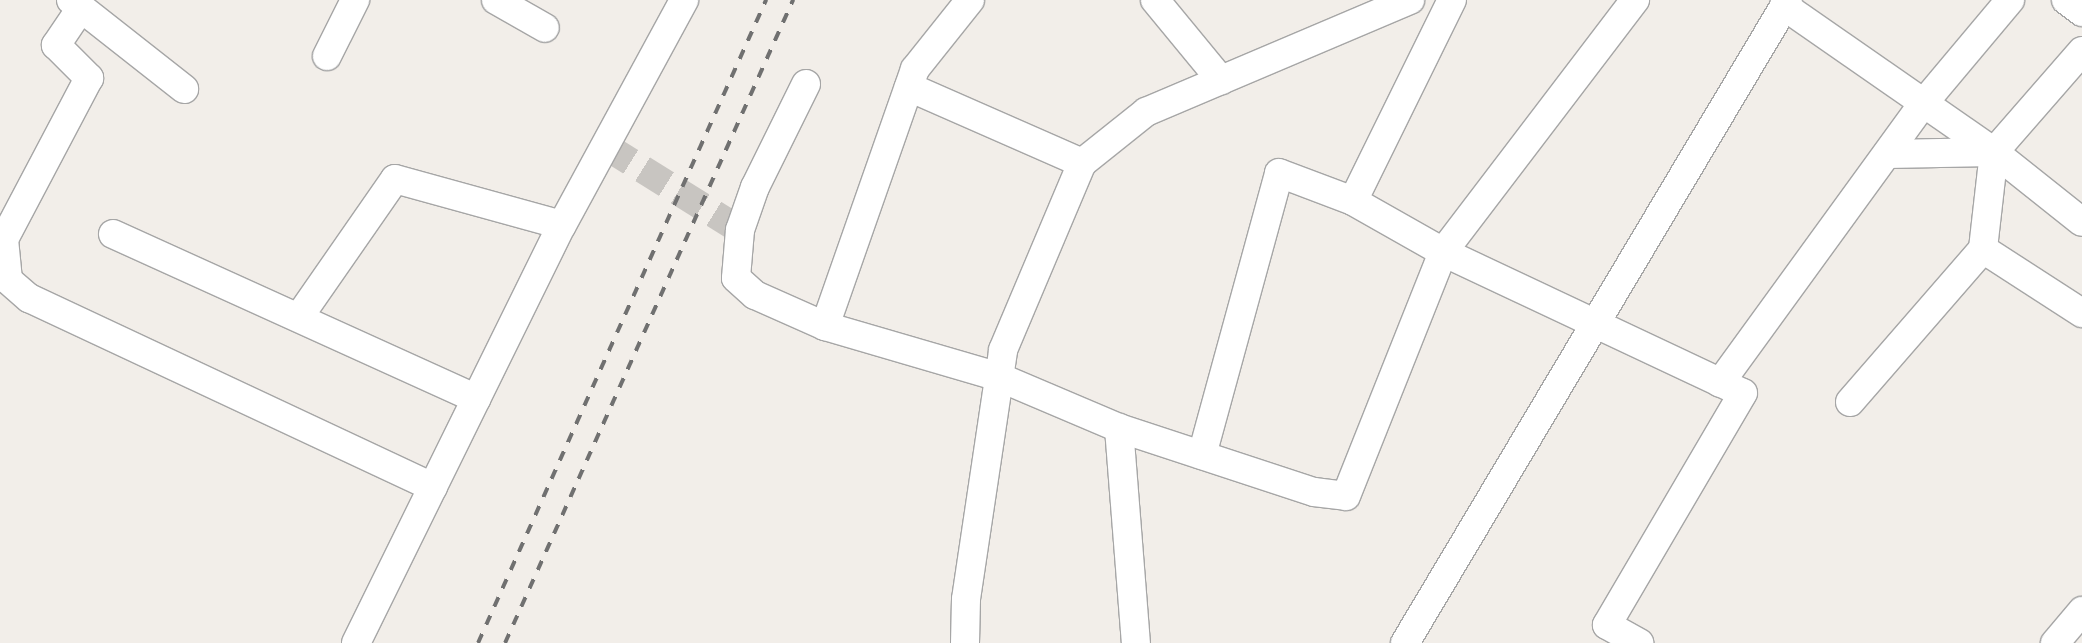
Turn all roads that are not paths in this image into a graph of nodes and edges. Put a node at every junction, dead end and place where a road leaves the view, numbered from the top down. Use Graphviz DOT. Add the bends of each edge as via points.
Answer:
graph roads {
  1 [pos="355,0"];
  2 [pos="496,0"];
  3 [pos="684,0"];
  4 [pos="970,0"];
  5 [pos="1155,0"];
  6 [pos="1410,0"];
  7 [pos="1452,0"];
  8 [pos="1635,0"];
  9 [pos="2010,0"];
  10 [pos="2066,0"];
  11 [pos="1786,3"];
  12 [pos="76,4"];
  13 [pos="2082,12"];
  14 [pos="545,28"];
  15 [pos="2082,51"];
  16 [pos="328,56"];
  17 [pos="1221,80"];
  18 [pos="806,84"];
  19 [pos="909,87"];
  20 [pos="184,89"];
  21 [pos="1922,105"];
  22 [pos="1994,152"];
  23 [pos="1887,154"];
  24 [pos="1082,163"];
  25 [pos="1353,201"];
  26 [pos="2080,216"];
  27 [pos="562,226"];
  28 [pos="113,234"];
  29 [pos="1983,250"];
  30 [pos="1443,252"];
  31 [pos="2082,313"];
  32 [pos="299,317"];
  33 [pos="1595,324"];
  34 [pos="825,326"];
  35 [pos="999,377"];
  36 [pos="1720,383"];
  37 [pos="476,399"];
  38 [pos="1850,402"];
  39 [pos="1119,428"];
  40 [pos="1202,455"];
  41 [pos="432,487"];
  42 [pos="2082,611"];
  43 [pos="356,643"];
  44 [pos="966,643"];
  45 [pos="1136,643"];
  46 [pos="1405,643"];
  47 [pos="1639,643"];
  48 [pos="2055,643"];
  1 -- 16 [label="street"];
  2 -- 14 [label="street"];
  3 -- 27 [label="street"];
  4 -- 19 [label="street" via="915,69"];
  5 -- 17 [label="street"];
  6 -- 17 [label="street"];
  7 -- 25 [label="street"];
  8 -- 30 [label="street"];
  9 -- 21 [label="street"];
  10 -- 13 [label="street"];
  11 -- 21 [label="street"];
  11 -- 33 [label="street"];
  12 -- 20 [label="street"];
  12 -- 41 [label="street" via="56,45 89,78 4,239 8,280 29,298"];
  15 -- 22 [label="street"];
  17 -- 24 [label="street" via="1146,112"];
  18 -- 34 [label="street" via="755,188 740,230 736,278 755,295"];
  19 -- 24 [label="street"];
  19 -- 34 [label="street"];
  21 -- 22 [label="street"];
  21 -- 23 [label="street"];
  22 -- 23 [label="street"];
  22 -- 26 [label="street"];
  22 -- 29 [label="street"];
  23 -- 36 [label="street"];
  24 -- 35 [label="street" via="1003,350"];
  25 -- 30 [label="street"];
  25 -- 40 [label="street" via="1278,173"];
  27 -- 32 [label="street" via="395,179"];
  27 -- 37 [label="street"];
  28 -- 32 [label="street"];
  29 -- 31 [label="street"];
  29 -- 38 [label="street"];
  30 -- 33 [label="street"];
  30 -- 40 [label="street" via="1346,496 1314,492"];
  32 -- 37 [label="street"];
  33 -- 36 [label="street"];
  33 -- 46 [label="street"];
  34 -- 35 [label="street"];
  35 -- 39 [label="street"];
  35 -- 44 [label="street" via="966,599"];
  36 -- 47 [label="street" via="1743,393 1607,625"];
  37 -- 41 [label="street"];
  39 -- 40 [label="street"];
  39 -- 45 [label="street"];
  41 -- 43 [label="street"];
  42 -- 48 [label="street"];
}
